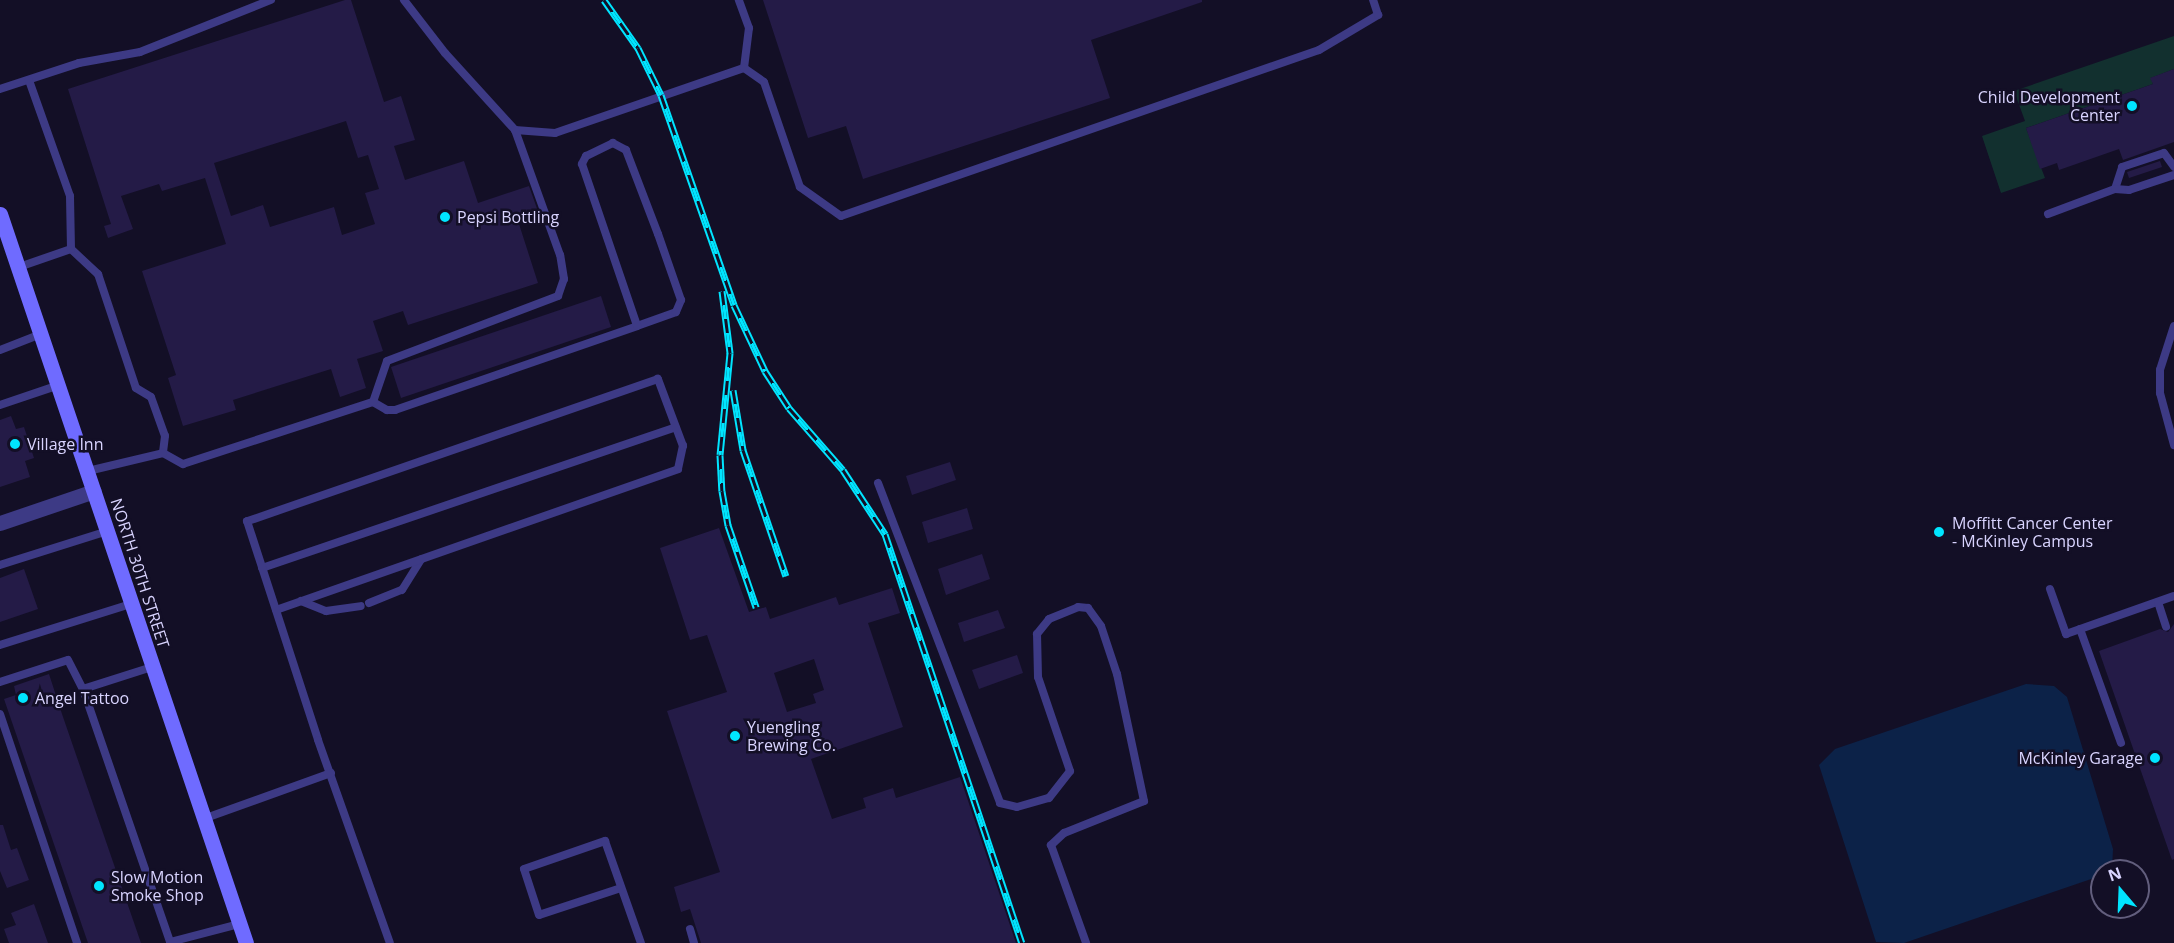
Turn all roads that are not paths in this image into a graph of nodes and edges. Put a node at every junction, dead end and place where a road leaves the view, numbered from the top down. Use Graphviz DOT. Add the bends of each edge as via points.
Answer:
graph roads {
  1 [pos="271,0"];
  2 [pos="404,0"];
  3 [pos="739,0"];
  4 [pos="1373,0"];
  5 [pos="744,68"];
  6 [pos="29,80"];
  7 [pos="0,90"];
  8 [pos="515,130"];
  9 [pos="2174,167"];
  10 [pos="2174,175"];
  11 [pos="2115,189"];
  12 [pos="0,214"];
  13 [pos="2048,214"];
  14 [pos="71,249"];
  15 [pos="19,267"];
  16 [pos="638,326"];
  17 [pos="2174,326"];
  18 [pos="42,333"];
  19 [pos="0,350"];
  20 [pos="59,385"];
  21 [pos="373,402"];
  22 [pos="0,405"];
  23 [pos="676,427"];
  24 [pos="2174,445"];
  25 [pos="163,453"];
  26 [pos="88,471"];
  27 [pos="878,483"];
  28 [pos="94,491"];
  29 [pos="0,523"];
  30 [pos="108,531"];
  31 [pos="421,559"];
  32 [pos="0,565"];
  33 [pos="262,568"];
  34 [pos="2050,589"];
  35 [pos="2174,596"];
  36 [pos="301,601"];
  37 [pos="2158,602"];
  38 [pos="369,603"];
  39 [pos="131,604"];
  40 [pos="361,606"];
  41 [pos="276,610"];
  42 [pos="2166,627"];
  43 [pos="2080,629"];
  44 [pos="0,645"];
  45 [pos="152,667"];
  46 [pos="0,682"];
  47 [pos="83,689"];
  48 [pos="0,714"];
  49 [pos="2121,743"];
  50 [pos="331,773"];
  51 [pos="203,819"];
  52 [pos="621,888"];
  53 [pos="239,924"];
  54 [pos="690,929"];
  55 [pos="170,942"];
  56 [pos="77,943"];
  57 [pos="246,943"];
  58 [pos="390,943"];
  59 [pos="641,943"];
  60 [pos="694,943"];
  61 [pos="1086,943"];
  1 -- 6 [label="lane" via="140,52 79,63"];
  2 -- 8 [label="lane" via="445,53"];
  3 -- 5 [label="lane" via="749,28"];
  4 -- 5 [label="lane" via="1378,15 1319,50 841,216 800,187 764,82"];
  5 -- 8 [label="lane" via="555,133"];
  6 -- 7 [label="lane"];
  6 -- 14 [label="lane" via="70,196"];
  8 -- 21 [label="lane" via="560,255 564,279 558,296 387,361"];
  9 -- 11 [label="lane" via="2164,153 2122,167"];
  10 -- 11 [label="lane" via="2129,190"];
  11 -- 13 [label="lane"];
  12 -- 15 [label="main road, NORTH 30TH STREET"];
  14 -- 15 [label="lane"];
  14 -- 25 [label="lane" via="98,274 136,388 152,396 165,436"];
  15 -- 18 [label="main road, NORTH 30TH STREET"];
  16 -- 16 [label="lane" via="676,312 681,300 626,150 614,143 586,156 582,164"];
  16 -- 21 [label="lane" via="395,410"];
  17 -- 24 [label="lane" via="2160,370 2160,393"];
  18 -- 19 [label="lane"];
  18 -- 20 [label="main road, NORTH 30TH STREET"];
  20 -- 22 [label="lane"];
  20 -- 26 [label="main road, NORTH 30TH STREET"];
  21 -- 25 [label="lane" via="183,464"];
  23 -- 31 [label="lane" via="683,446 678,468"];
  23 -- 33 [label="lane"];
  23 -- 33 [label="lane" via="658,379 247,521"];
  25 -- 26 [label="lane"];
  26 -- 28 [label="main road, NORTH 30TH STREET"];
  27 -- 61 [label="lane" via="1000,803 1017,807 1049,798 1070,771 1038,677 1037,634 1049,619 1078,607 1088,608 1101,626 1117,674 1144,801 1064,833 1051,846"];
  28 -- 29 [label="street"];
  28 -- 30 [label="main road, NORTH 30TH STREET"];
  30 -- 32 [label="lane"];
  30 -- 39 [label="main road, NORTH 30TH STREET"];
  31 -- 36 [label="lane"];
  31 -- 38 [label="lane" via="402,590"];
  33 -- 41 [label="lane"];
  34 -- 43 [label="lane" via="2066,634"];
  35 -- 37 [label="lane"];
  36 -- 40 [label="lane" via="327,611"];
  36 -- 41 [label="lane"];
  37 -- 42 [label="lane"];
  37 -- 43 [label="lane"];
  39 -- 44 [label="lane"];
  39 -- 45 [label="main road, NORTH 30TH STREET"];
  41 -- 50 [label="lane"];
  43 -- 49 [label="lane"];
  45 -- 47 [label="lane"];
  45 -- 51 [label="main road, NORTH 30TH STREET"];
  46 -- 47 [label="lane" via="68,660"];
  47 -- 55 [label="lane"];
  48 -- 56 [label="lane"];
  50 -- 51 [label="lane"];
  50 -- 58 [label="lane"];
  51 -- 53 [label="main road, NORTH 30TH STREET"];
  52 -- 52 [label="lane" via="605,841 524,869 539,915"];
  52 -- 59 [label="lane"];
  53 -- 55 [label="lane"];
  53 -- 57 [label="main road, NORTH 30TH STREET"];
  54 -- 60 [label="lane"];
}
